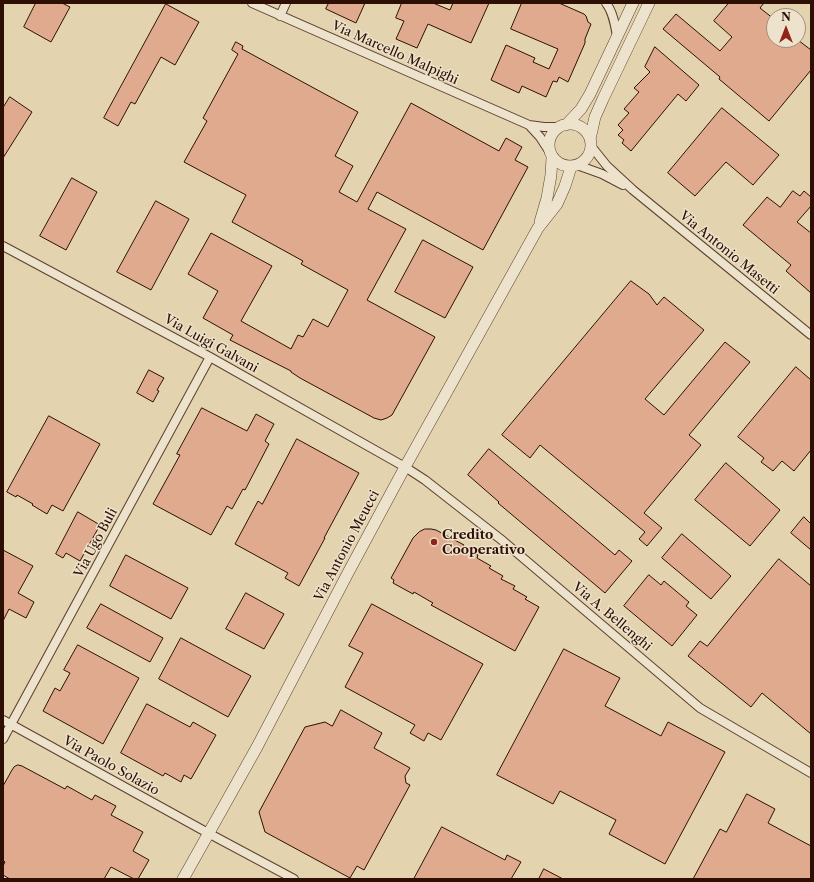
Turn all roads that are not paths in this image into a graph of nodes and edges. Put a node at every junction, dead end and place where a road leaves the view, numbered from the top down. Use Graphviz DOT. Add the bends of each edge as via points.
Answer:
graph roads {
  1 [pos="252,3"];
  2 [pos="286,3"];
  3 [pos="606,3"];
  4 [pos="633,3"];
  5 [pos="649,3"];
  6 [pos="280,16"];
  7 [pos="617,36"];
  8 [pos="529,125"];
  9 [pos="563,126"];
  10 [pos="591,142"];
  11 [pos="550,154"];
  12 [pos="574,166"];
  13 [pos="633,190"];
  14 [pos="538,228"];
  15 [pos="3,246"];
  16 [pos="811,335"];
  17 [pos="210,357"];
  18 [pos="405,467"];
  19 [pos="3,720"];
  20 [pos="11,725"];
  21 [pos="3,739"];
  22 [pos="811,773"];
  23 [pos="208,833"];
  24 [pos="183,879"];
  25 [pos="294,879"];
  1 -- 6 [label="street, Via Marcello Malpighi"];
  2 -- 6 [label="street"];
  3 -- 7 [label="street" via="614,20"];
  4 -- 7 [label="street"];
  5 -- 10 [label="street" via="595,117"];
  6 -- 8 [label="street, Via Marcello Malpighi"];
  7 -- 9 [label="street" via="590,94 580,109"];
  8 -- 9 [label="street, Via Marcello Malpighi"];
  8 -- 11 [label="street, Via Marcello Malpighi"];
  9 -- 10 [label="street" via="578,126"];
  9 -- 11 [label="street" via="551,135"];
  10 -- 12 [label="street" via="587,158"];
  10 -- 13 [label="street, Via Antonio Masetti" via="607,166"];
  11 -- 12 [label="street" via="564,166"];
  11 -- 14 [label="street, Via Antonio Meucci" via="551,175"];
  12 -- 13 [label="street, Via Antonio Masetti" via="602,174"];
  12 -- 14 [label="street, Via Antonio Meucci" via="557,204"];
  13 -- 16 [label="street, Via Antonio Masetti"];
  14 -- 18 [label="street, Via Antonio Meucci"];
  15 -- 17 [label="street, Via Luigi Galvani"];
  17 -- 18 [label="street, Via Luigi Galvani"];
  17 -- 20 [label="street, Via Ugo Buli"];
  18 -- 22 [label="street, Via A. Bellenghi" via="503,541 700,708"];
  18 -- 23 [label="street, Via Antonio Meucci" via="257,747"];
  19 -- 20 [label="street, Via Paolo Solazio"];
  20 -- 21 [label="street, Via Ugo Buli"];
  20 -- 23 [label="street, Via Paolo Solazio"];
  23 -- 24 [label="street, Via Antonio Meucci"];
  23 -- 25 [label="street, Via Paolo Solazio"];
}
